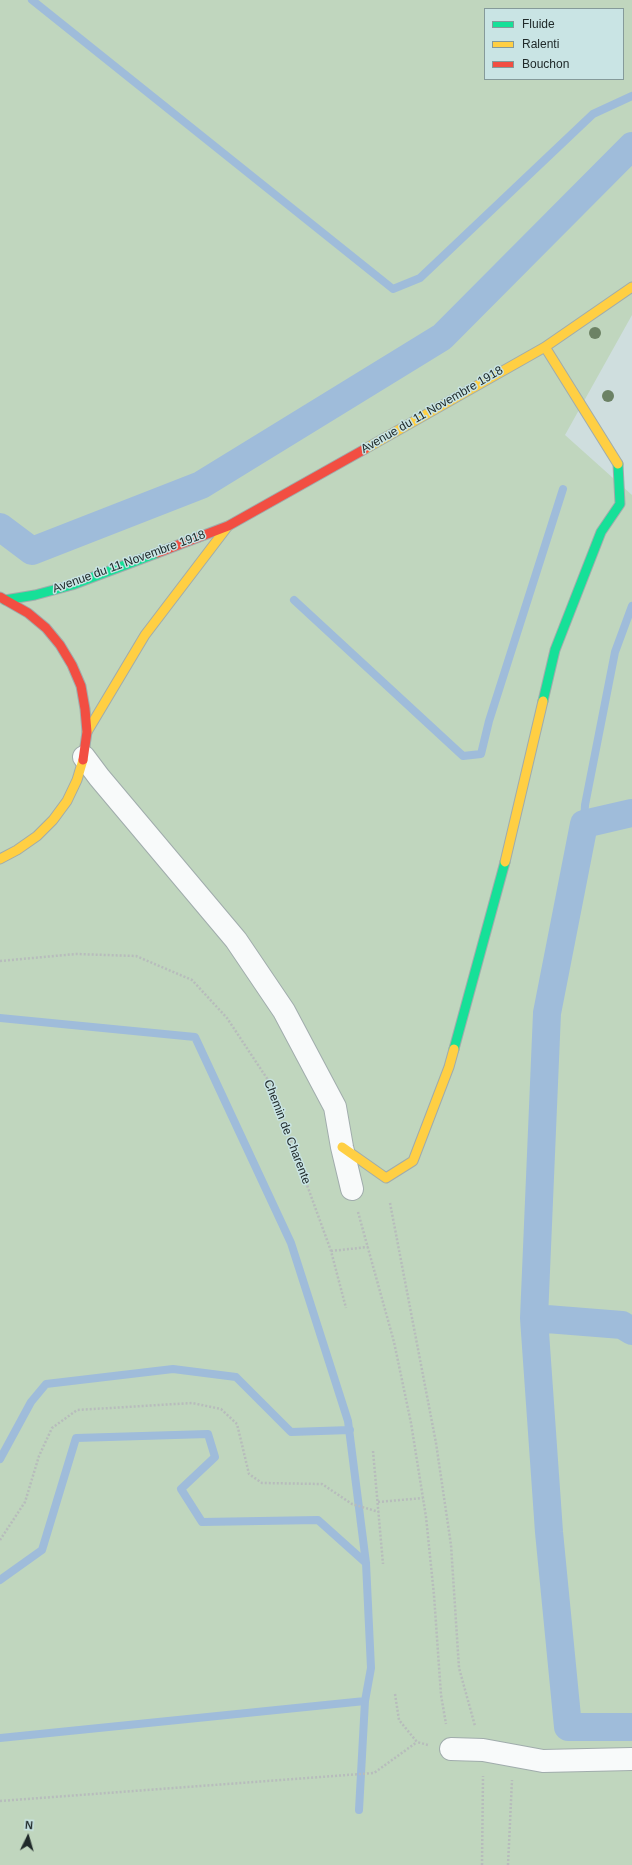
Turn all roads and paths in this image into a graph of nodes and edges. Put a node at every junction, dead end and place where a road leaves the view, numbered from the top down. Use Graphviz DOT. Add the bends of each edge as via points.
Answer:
graph roads {
  1 [pos="632,287"];
  2 [pos="545,346"];
  3 [pos="228,526"];
  4 [pos="2,598"];
  5 [pos="87,732"];
  6 [pos="84,757"];
  7 [pos="0,859"];
  8 [pos="0,962"];
  9 [pos="342,1147"];
  10 [pos="386,1178"];
  11 [pos="352,1189"];
  12 [pos="368,1247"];
  13 [pos="331,1251"];
  14 [pos="346,1308"];
  15 [pos="373,1451"];
  16 [pos="423,1498"];
  17 [pos="378,1502"];
  18 [pos="379,1512"];
  19 [pos="0,1540"];
  20 [pos="384,1564"];
  21 [pos="395,1694"];
  22 [pos="417,1742"];
  23 [pos="451,1749"];
  24 [pos="483,1750"];
  25 [pos="514,1756"];
  26 [pos="632,1759"];
  27 [pos="0,1801"];
  28 [pos="482,1865"];
  29 [pos="508,1865"];
  1 -- 2 [label="main road, Avenue du 11 Novembre 1918"];
  2 -- 3 [label="main road, Avenue du 11 Novembre 1918"];
  2 -- 10 [label="main road" via="619,466 620,504 600,532 556,650 510,842 450,1067 413,1161"];
  3 -- 4 [label="main road, Avenue du 11 Novembre 1918" via="72,584 35,595"];
  3 -- 5 [label="main road, Avenue du 11 Novembre 1918" via="145,635"];
  4 -- 5 [label="main road" via="28,613 46,628 60,645 81,686"];
  5 -- 6 [label="main road"];
  6 -- 7 [label="main road" via="67,801 53,820 18,850"];
  6 -- 9 [label="street" via="236,940 284,1011 335,1107"];
  8 -- 13 [label="path, Chemin de Charente" via="76,954 136,956 192,980 228,1018 270,1083"];
  9 -- 10 [label="main road"];
  9 -- 11 [label="street"];
  10 -- 24 [label="path" via="436,1443 450,1545 459,1668"];
  11 -- 12 [label="path"];
  12 -- 13 [label="path"];
  12 -- 16 [label="path" via="394,1342"];
  13 -- 14 [label="path, Chemin de Charente"];
  15 -- 17 [label="path"];
  16 -- 17 [label="path"];
  16 -- 23 [label="path" via="434,1595 441,1695"];
  17 -- 18 [label="path"];
  18 -- 19 [label="path" via="352,1504 322,1484 262,1483 249,1474 237,1424 222,1409 192,1403 77,1410 52,1428 39,1456 25,1502"];
  18 -- 20 [label="path"];
  21 -- 22 [label="path" via="399,1720"];
  22 -- 23 [label="path"];
  22 -- 27 [label="path" via="374,1773"];
  23 -- 24 [label="street"];
  24 -- 25 [label="street"];
  24 -- 28 [label="path"];
  25 -- 26 [label="street" via="543,1762"];
  25 -- 29 [label="path"];
}
